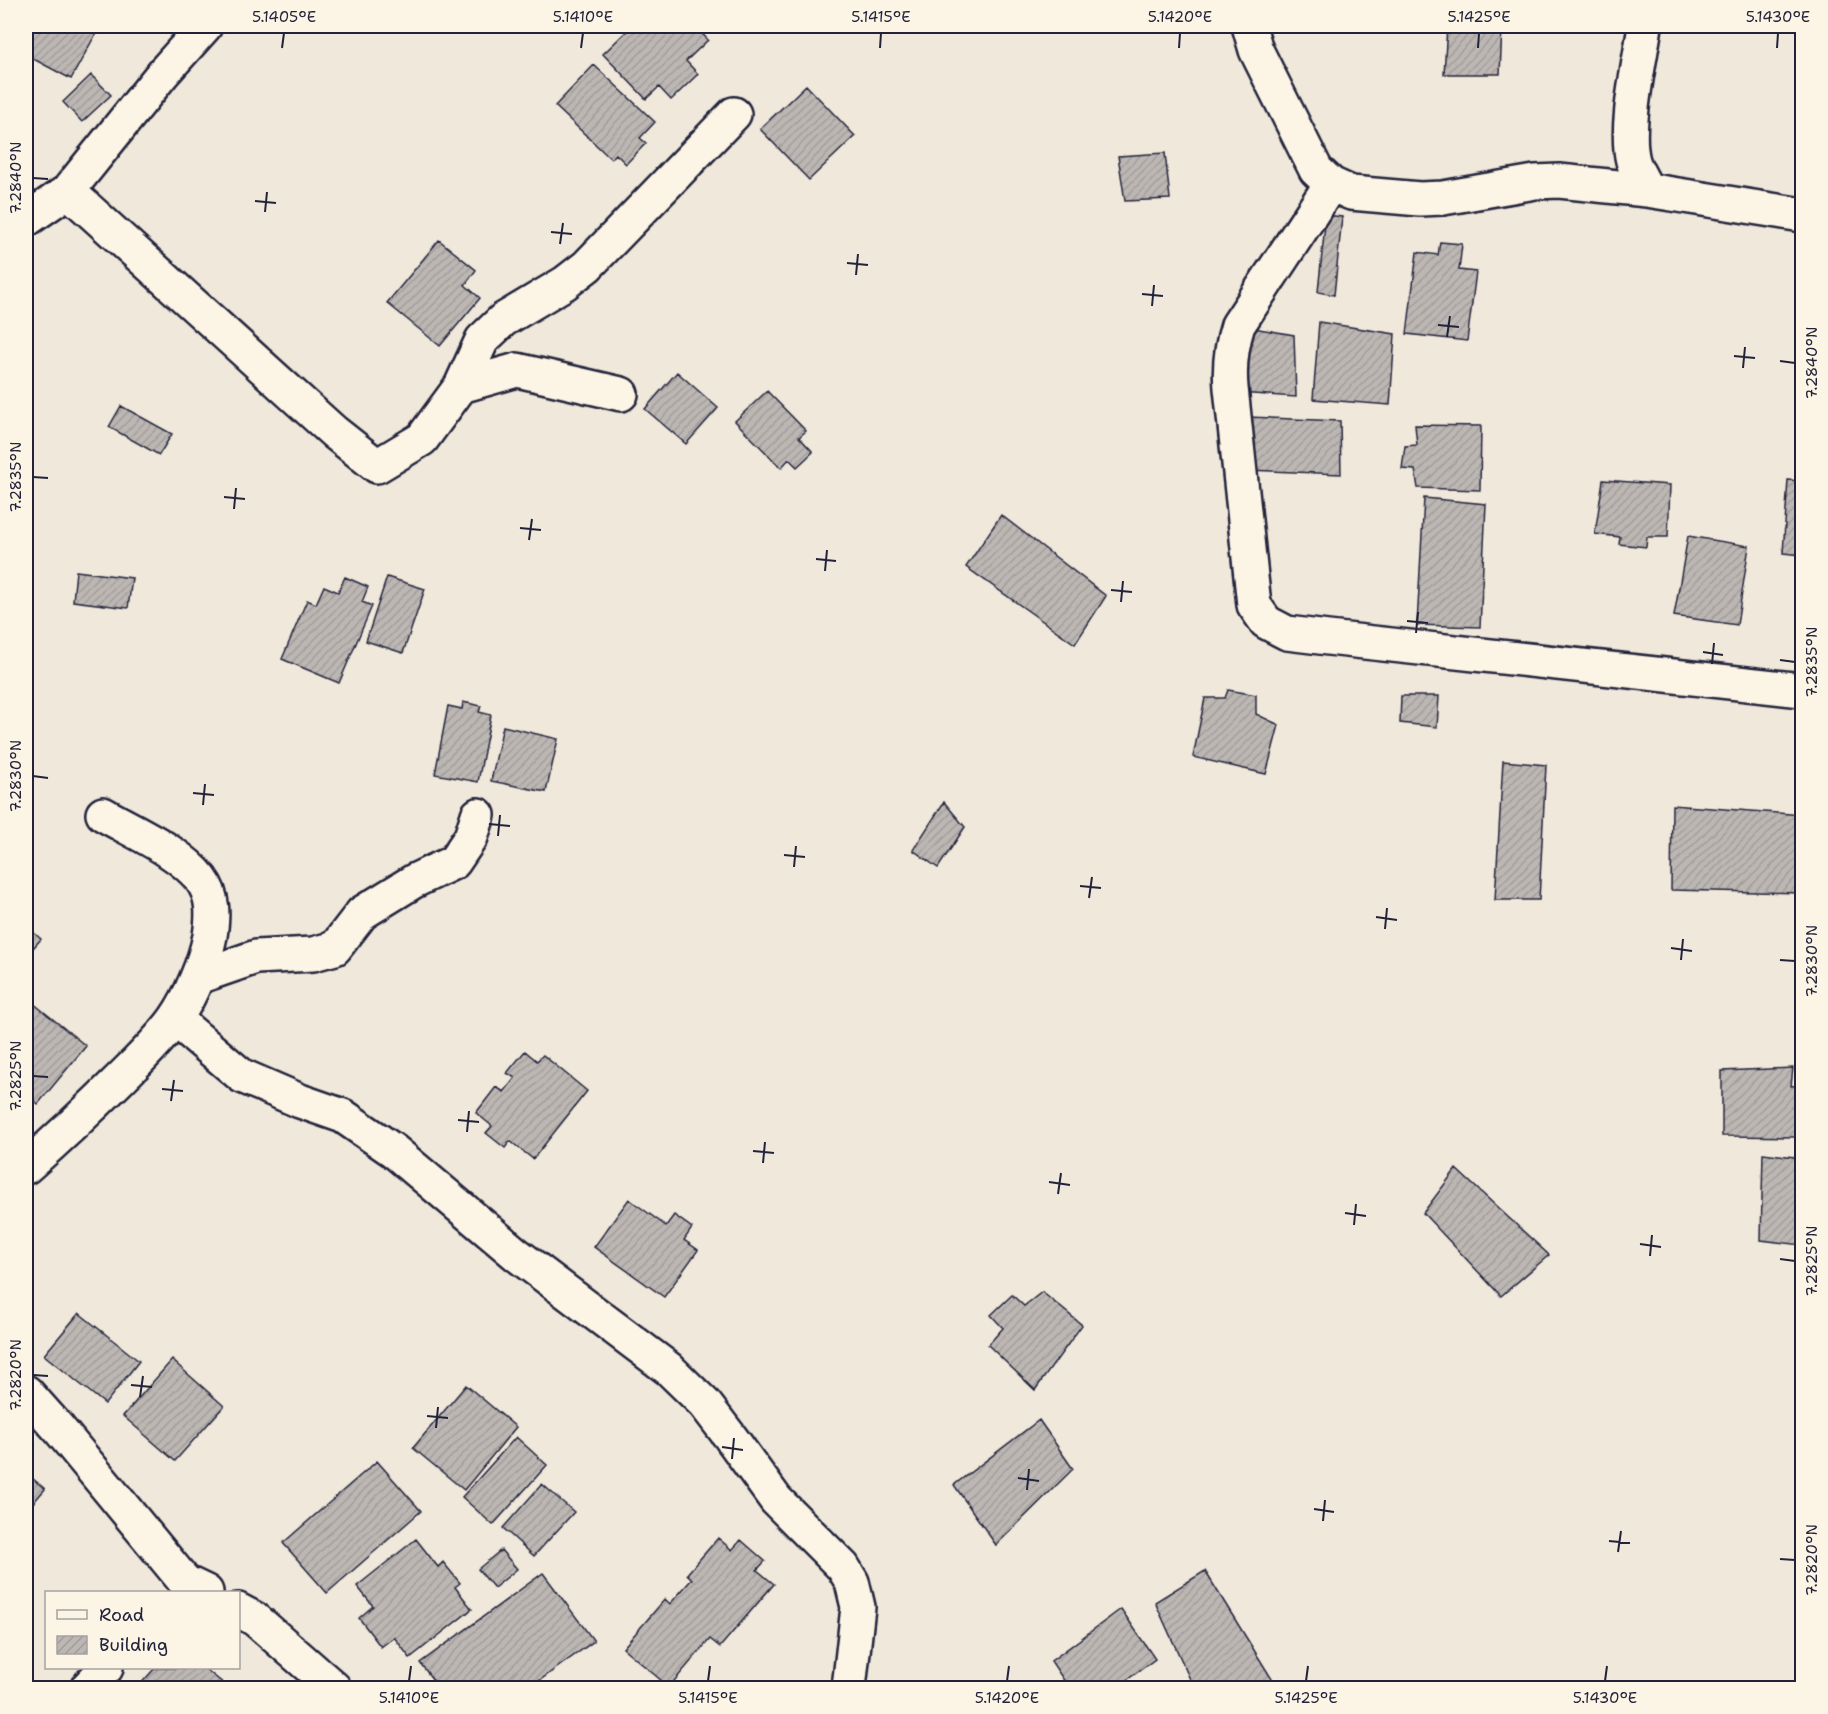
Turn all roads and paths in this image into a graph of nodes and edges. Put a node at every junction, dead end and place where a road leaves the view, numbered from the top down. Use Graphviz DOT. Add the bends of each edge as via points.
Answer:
graph roads {
  1 [pos="205,26"];
  2 [pos="1249,26"];
  3 [pos="1645,26"];
  4 [pos="734,114"];
  5 [pos="1331,184"];
  6 [pos="1647,190"];
  7 [pos="68,191"];
  8 [pos="1803,215"];
  9 [pos="26,220"];
  10 [pos="461,386"];
  11 [pos="621,394"];
  12 [pos="1803,690"];
  13 [pos="103,814"];
  14 [pos="478,815"];
  15 [pos="198,977"];
  16 [pos="175,1019"];
  17 [pos="26,1167"];
  18 [pos="26,1392"];
  19 [pos="189,1589"];
  20 [pos="240,1611"];
  21 [pos="105,1669"];
  22 [pos="87,1689"];
  23 [pos="334,1689"];
  24 [pos="849,1689"];
  1 -- 7 [label="street"];
  2 -- 5 [label="street" via="1256,50 1316,171"];
  3 -- 6 [label="street" via="1632,111 1631,148"];
  4 -- 10 [label="street" via="587,266 503,320 482,340"];
  5 -- 6 [label="street" via="1351,193 1420,199 1551,181"];
  5 -- 12 [label="street" via="1238,325 1232,344 1229,366 1254,605 1266,622 1287,633"];
  6 -- 8 [label="street"];
  7 -- 9 [label="street"];
  7 -- 10 [label="street" via="334,432 377,466 422,439"];
  10 -- 11 [label="street" via="517,370"];
  13 -- 15 [label="street" via="182,860 202,880 211,897 212,922"];
  14 -- 15 [label="street" via="471,837 454,862 362,913 334,948 313,954 256,957"];
  15 -- 16 [label="street"];
  16 -- 17 [label="street" via="95,1104"];
  16 -- 24 [label="street" via="242,1076 343,1116 394,1151 516,1254 669,1369 705,1404 776,1500 843,1567 852,1582 858,1607"];
  18 -- 19 [label="street"];
  20 -- 23 [label="street" via="255,1618"];
  21 -- 22 [label="street"];
}
